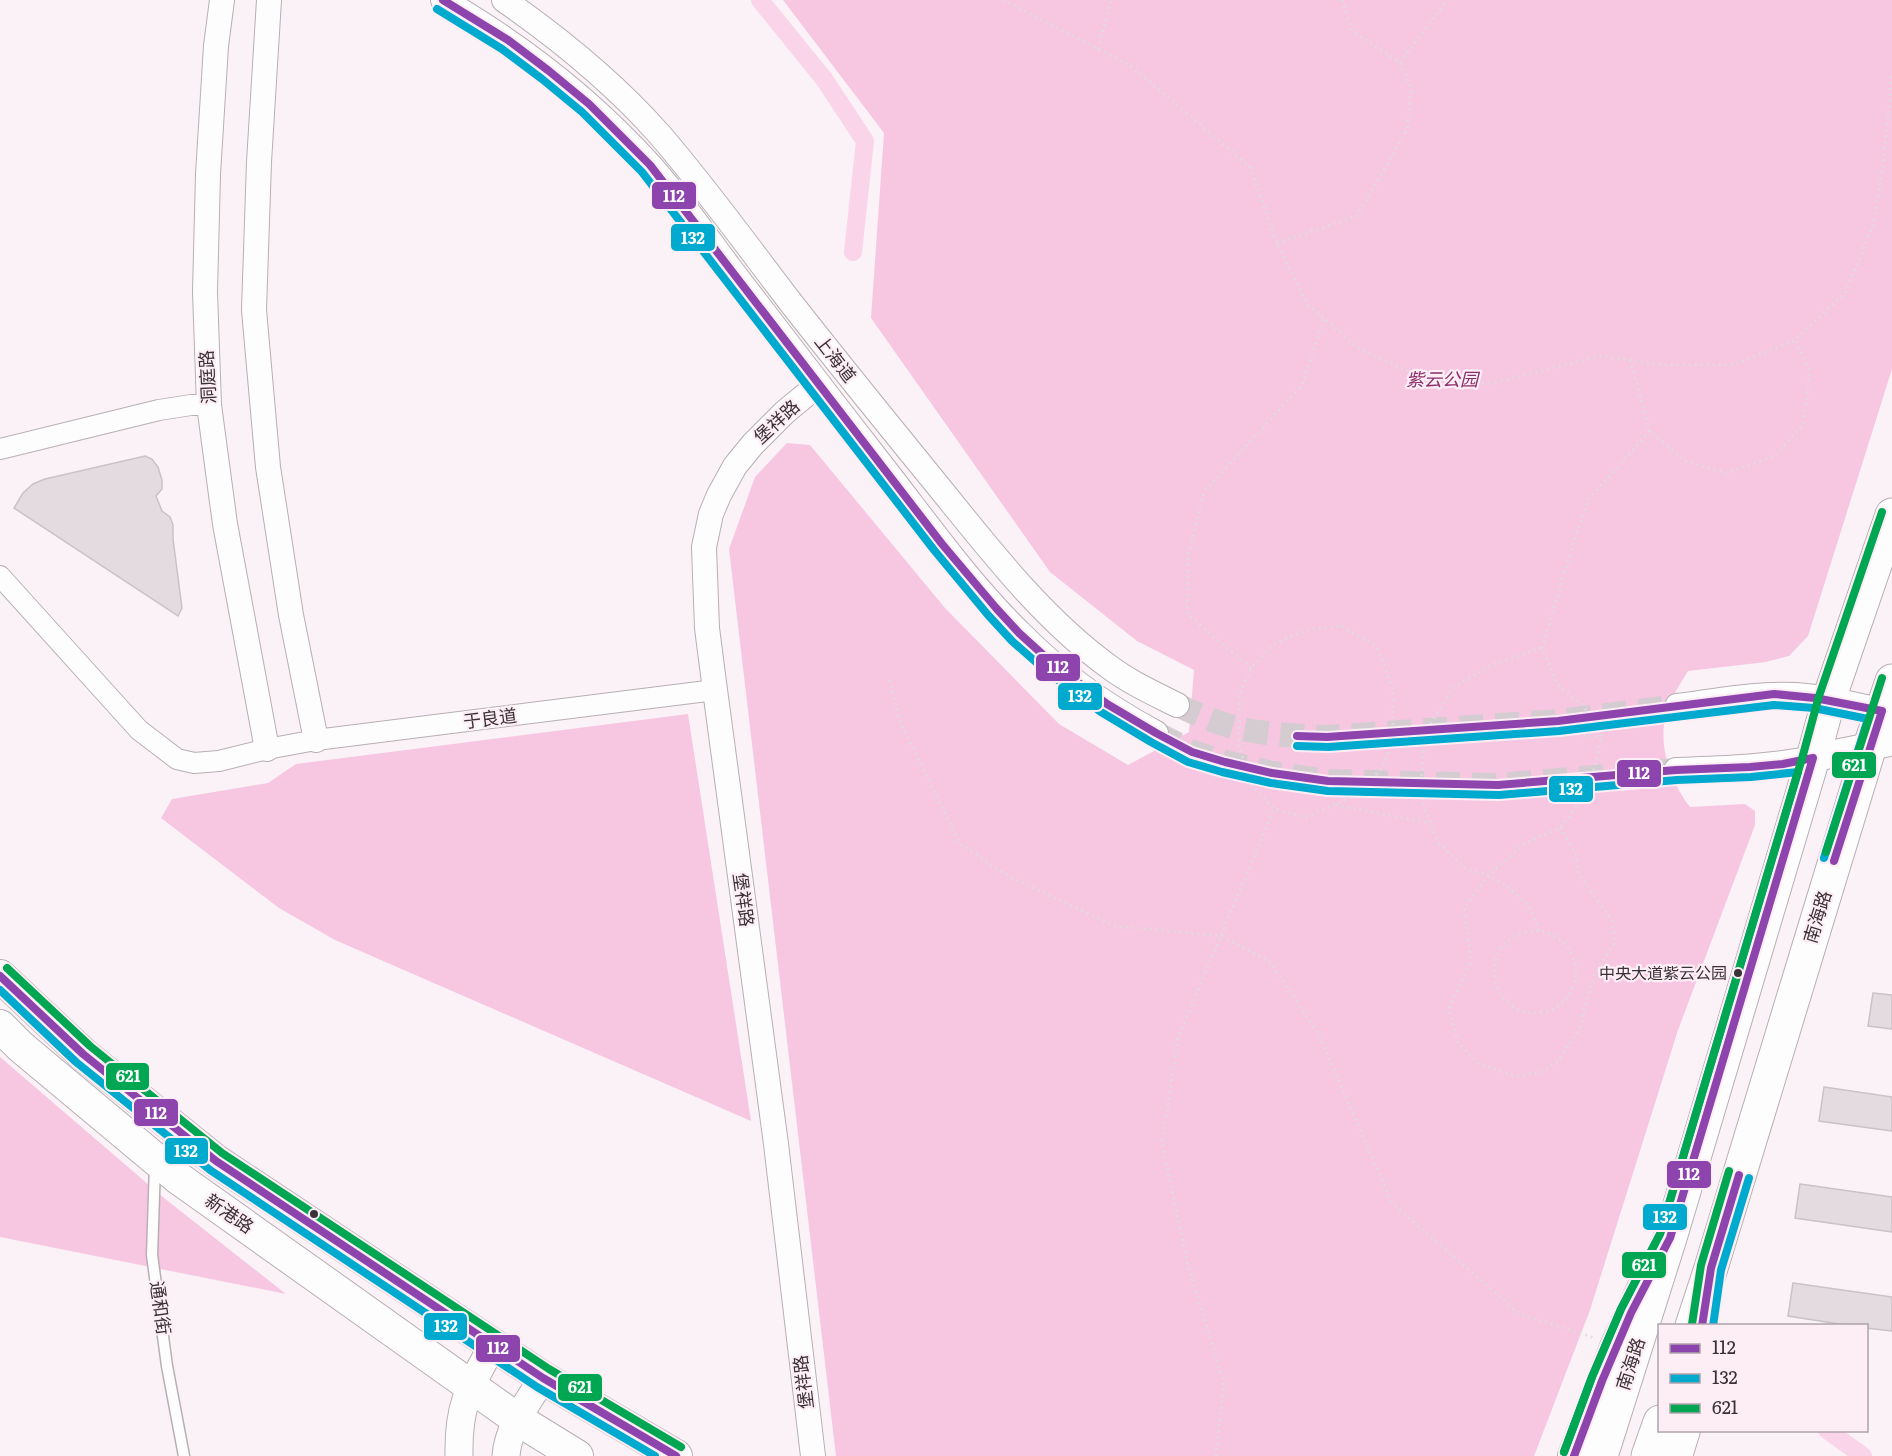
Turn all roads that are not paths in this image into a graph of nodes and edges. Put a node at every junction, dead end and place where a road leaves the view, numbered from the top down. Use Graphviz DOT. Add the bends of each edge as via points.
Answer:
graph roads {
  1 [pos="222,0"];
  2 [pos="269,0"];
  3 [pos="443,0"];
  4 [pos="504,0"];
  5 [pos="819,384"];
  6 [pos="209,405"];
  7 [pos="0,449"];
  8 [pos="1892,515"];
  9 [pos="0,576"];
  10 [pos="715,690"];
  11 [pos="1829,699"];
  12 [pos="1889,701"];
  13 [pos="1177,705"];
  14 [pos="1677,706"];
  15 [pos="1156,733"];
  16 [pos="316,740"];
  17 [pos="1881,744"];
  18 [pos="267,749"];
  19 [pos="1813,758"];
  20 [pos="1676,770"];
  21 [pos="0,976"];
  22 [pos="0,1026"];
  23 [pos="155,1159"];
  24 [pos="1670,1238"];
  25 [pos="1711,1268"];
  26 [pos="1693,1324"];
  27 [pos="1702,1324"];
  28 [pos="494,1345"];
  29 [pos="543,1378"];
  30 [pos="470,1385"];
  31 [pos="517,1419"];
  32 [pos="1658,1425"];
  33 [pos="1684,1432"];
  34 [pos="184,1456"];
  35 [pos="459,1456"];
  36 [pos="506,1456"];
  37 [pos="577,1456"];
  38 [pos="676,1456"];
  39 [pos="813,1456"];
  40 [pos="1575,1456"];
  41 [pos="1602,1456"];
  42 [pos="1648,1456"];
  43 [pos="1677,1456"];
  1 -- 6 [label="street, 洞庭路" via="208,174 205,292"];
  2 -- 16 [label="street" via="254,310 268,467"];
  3 -- 5 [label="street, 上海道" via="549,71 589,104 650,165"];
  4 -- 13 [label="street, 上海道" via="600,75 659,134 844,372 1045,610 1108,666"];
  5 -- 10 [label="street, 堡祥路" via="753,444 735,466 711,514 704,547 707,628"];
  5 -- 15 [label="street, 上海道" via="942,544 1019,633 1099,699"];
  6 -- 7 [label="street" via="159,410"];
  6 -- 18 [label="street, 洞庭路" via="225,524"];
  8 -- 11 [label="highway, 南海路"];
  9 -- 18 [label="street, 于良道" via="139,730 177,759 194,763 219,761"];
  10 -- 16 [label="street, 于良道"];
  10 -- 39 [label="street, 堡祥路"];
  11 -- 12 [label="street"];
  11 -- 14 [label="street" via="1774,694"];
  11 -- 19 [label="highway, 南海路"];
  12 -- 17 [label="highway, 南海路"];
  16 -- 18 [label="street, 于良道"];
  17 -- 19 [label="main road"];
  17 -- 25 [label="highway, 南海路"];
  19 -- 20 [label="street" via="1772,765"];
  19 -- 24 [label="highway, 南海路"];
  21 -- 28 [label="main road, 新港路" via="83,1054 216,1161"];
  22 -- 23 [label="main road, 新港路"];
  23 -- 30 [label="main road, 新港路"];
  23 -- 34 [label="lane, 通和街" via="152,1255"];
  24 -- 40 [label="main road" via="1617,1345"];
  24 -- 41 [label="highway, 南海路"];
  25 -- 26 [label="highway, 南海路"];
  25 -- 27 [label="main road"];
  28 -- 29 [label="main road, 新港路"];
  28 -- 30 [label="main road"];
  29 -- 31 [label="main road"];
  29 -- 38 [label="main road, 新港路"];
  30 -- 31 [label="main road, 新港路"];
  30 -- 35 [label="main road" via="460,1418"];
  31 -- 36 [label="main road"];
  31 -- 37 [label="main road, 新港路"];
  32 -- 42 [label="highway"];
  33 -- 43 [label="main road"];
}
